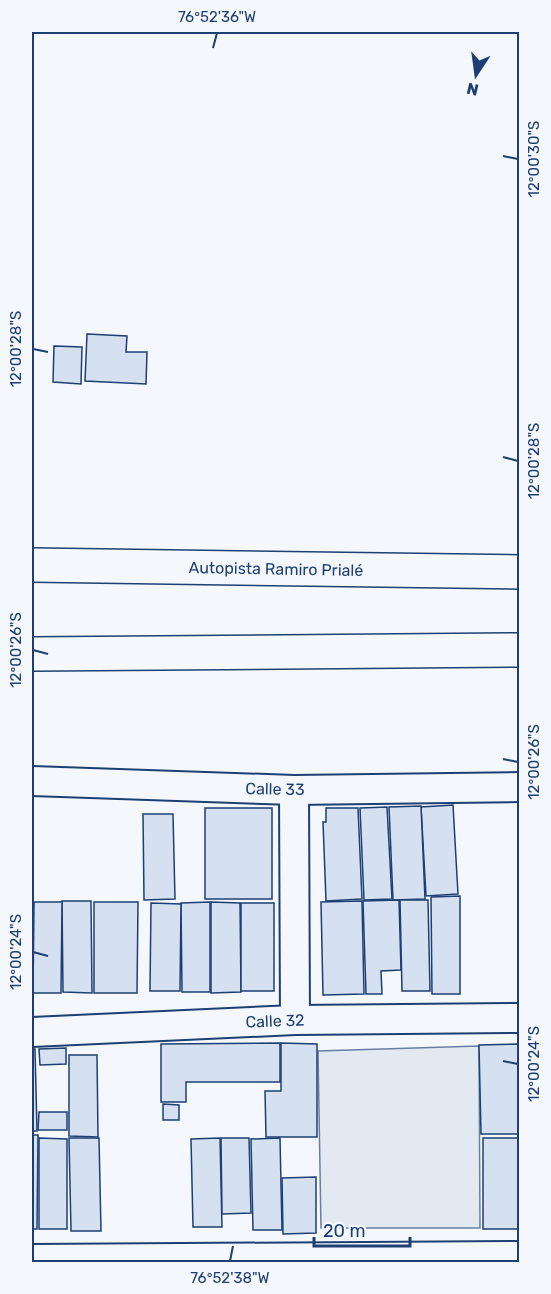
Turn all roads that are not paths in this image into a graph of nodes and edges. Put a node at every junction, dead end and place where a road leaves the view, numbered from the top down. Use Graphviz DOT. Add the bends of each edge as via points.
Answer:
graph roads {
  1 [pos="32,565"];
  2 [pos="519,572"];
  3 [pos="519,650"];
  4 [pos="32,654"];
  5 [pos="32,781"];
  6 [pos="519,787"];
  7 [pos="294,790"];
  8 [pos="519,1018"];
  9 [pos="295,1020"];
  10 [pos="32,1032"];
  11 [pos="519,1257"];
  12 [pos="32,1259"];
  1 -- 2 [label="highway, Autopista Ramiro Prialé"];
  3 -- 4 [label="highway"];
  5 -- 7 [label="street, Calle 33"];
  6 -- 7 [label="street, Calle 33"];
  7 -- 9 [label="street"];
  8 -- 9 [label="street, Calle 32"];
  9 -- 10 [label="street, Calle 32"];
  11 -- 12 [label="street"];
}
